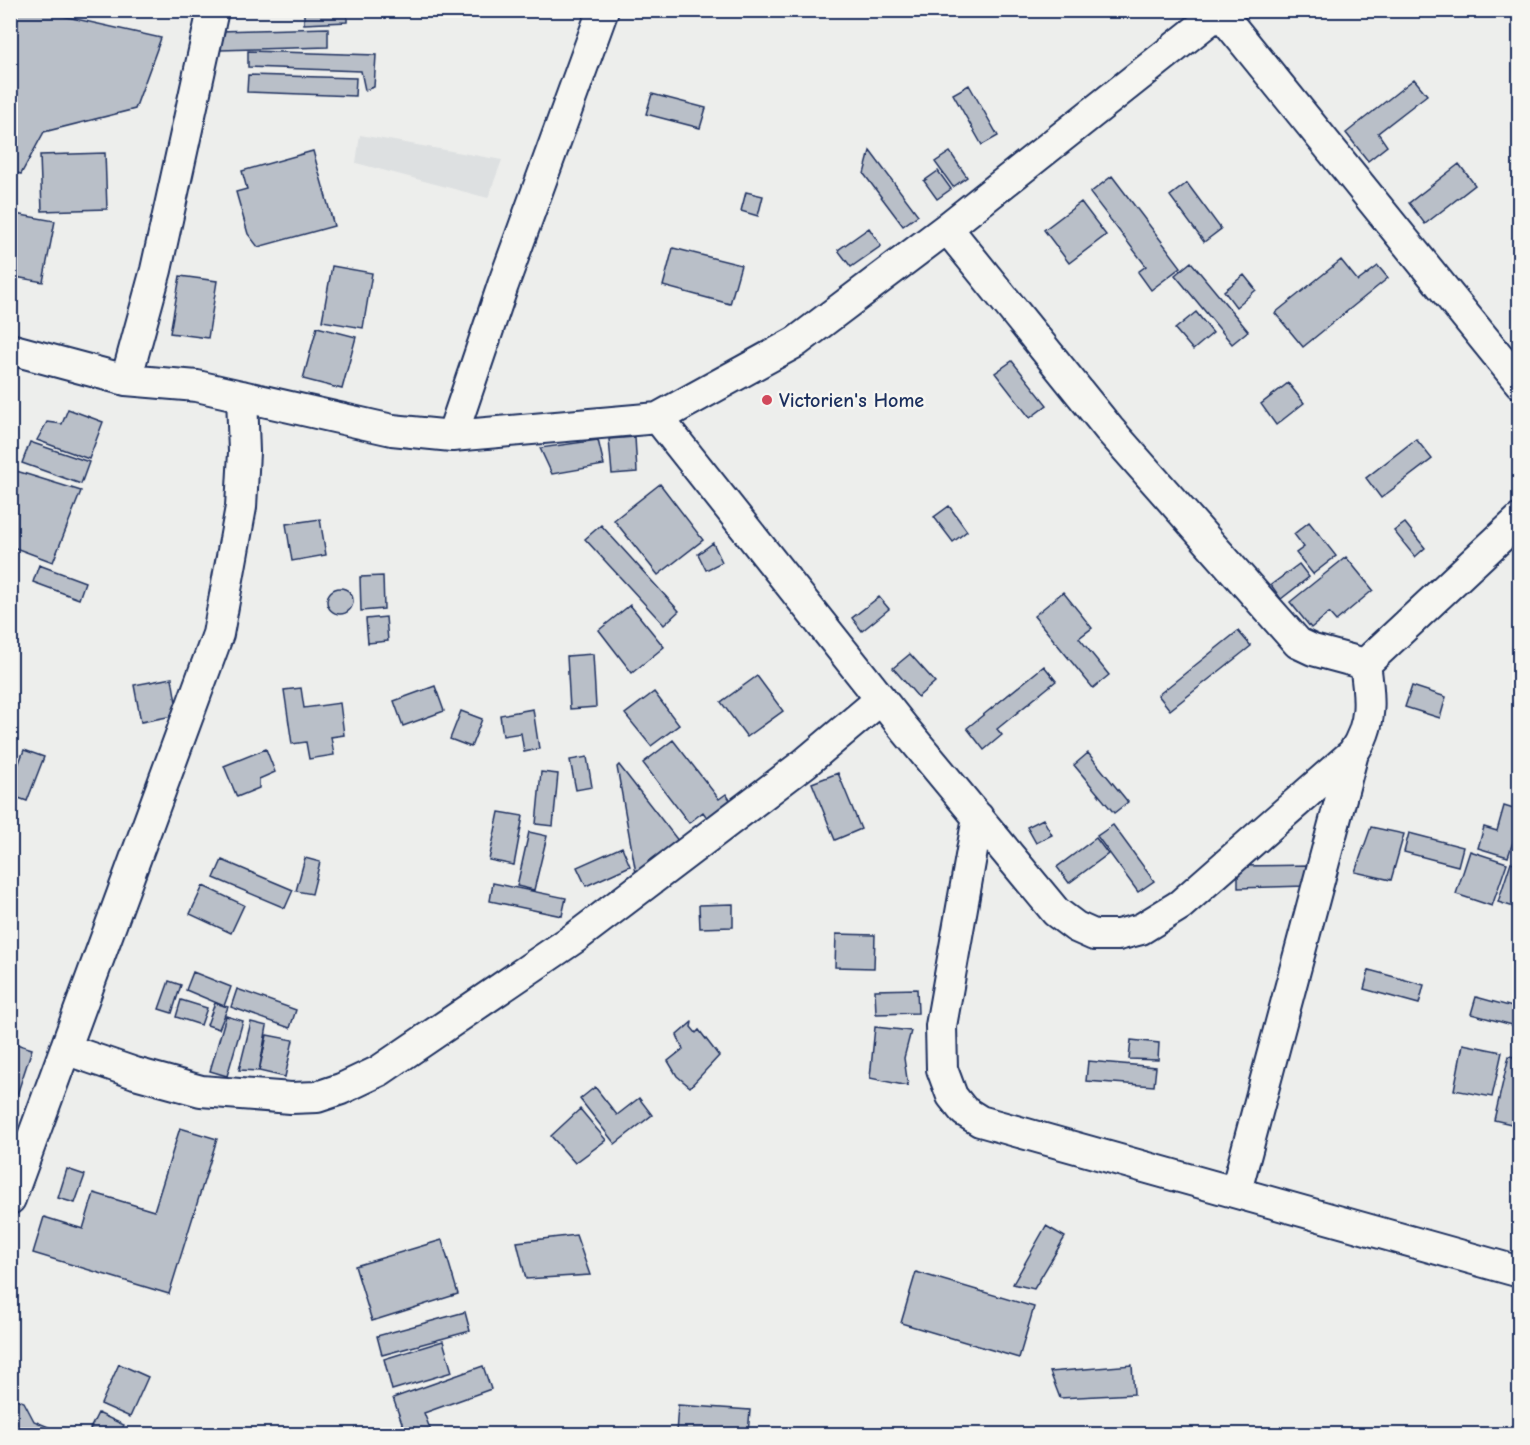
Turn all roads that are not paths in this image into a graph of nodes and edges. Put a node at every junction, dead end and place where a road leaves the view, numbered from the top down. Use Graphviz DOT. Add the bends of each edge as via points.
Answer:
graph roads {
  1 [pos="603,10"];
  2 [pos="210,11"];
  3 [pos="1220,11"];
  4 [pos="947,228"];
  5 [pos="10,350"];
  6 [pos="126,380"];
  7 [pos="1520,383"];
  8 [pos="242,396"];
  9 [pos="658,418"];
  10 [pos="452,436"];
  11 [pos="1520,519"];
  12 [pos="1365,664"];
  13 [pos="881,699"];
  14 [pos="1353,753"];
  15 [pos="978,817"];
  16 [pos="65,1049"];
  17 [pos="1236,1191"];
  18 [pos="10,1199"];
  19 [pos="1520,1272"];
  1 -- 10 [label="street"];
  2 -- 6 [label="street" via="166,224"];
  3 -- 4 [label="street"];
  3 -- 7 [label="street"];
  4 -- 9 [label="street" via="796,342"];
  4 -- 12 [label="street" via="1109,429 1286,632 1313,650"];
  5 -- 6 [label="street"];
  6 -- 8 [label="street" via="197,386"];
  8 -- 10 [label="street" via="392,430"];
  8 -- 16 [label="street" via="241,507 218,634"];
  9 -- 10 [label="street"];
  9 -- 13 [label="street"];
  11 -- 12 [label="street"];
  12 -- 14 [label="street" via="1371,700 1367,726"];
  13 -- 15 [label="street"];
  13 -- 16 [label="street" via="805,763 576,937 379,1071 341,1089 317,1097 291,1098 201,1090"];
  14 -- 15 [label="street" via="1180,905 1141,929 1118,934 1094,935 1056,912"];
  14 -- 17 [label="street"];
  15 -- 17 [label="street" via="941,1026 942,1069 952,1096 964,1111 980,1121"];
  16 -- 18 [label="street"];
  17 -- 19 [label="street"];
}
